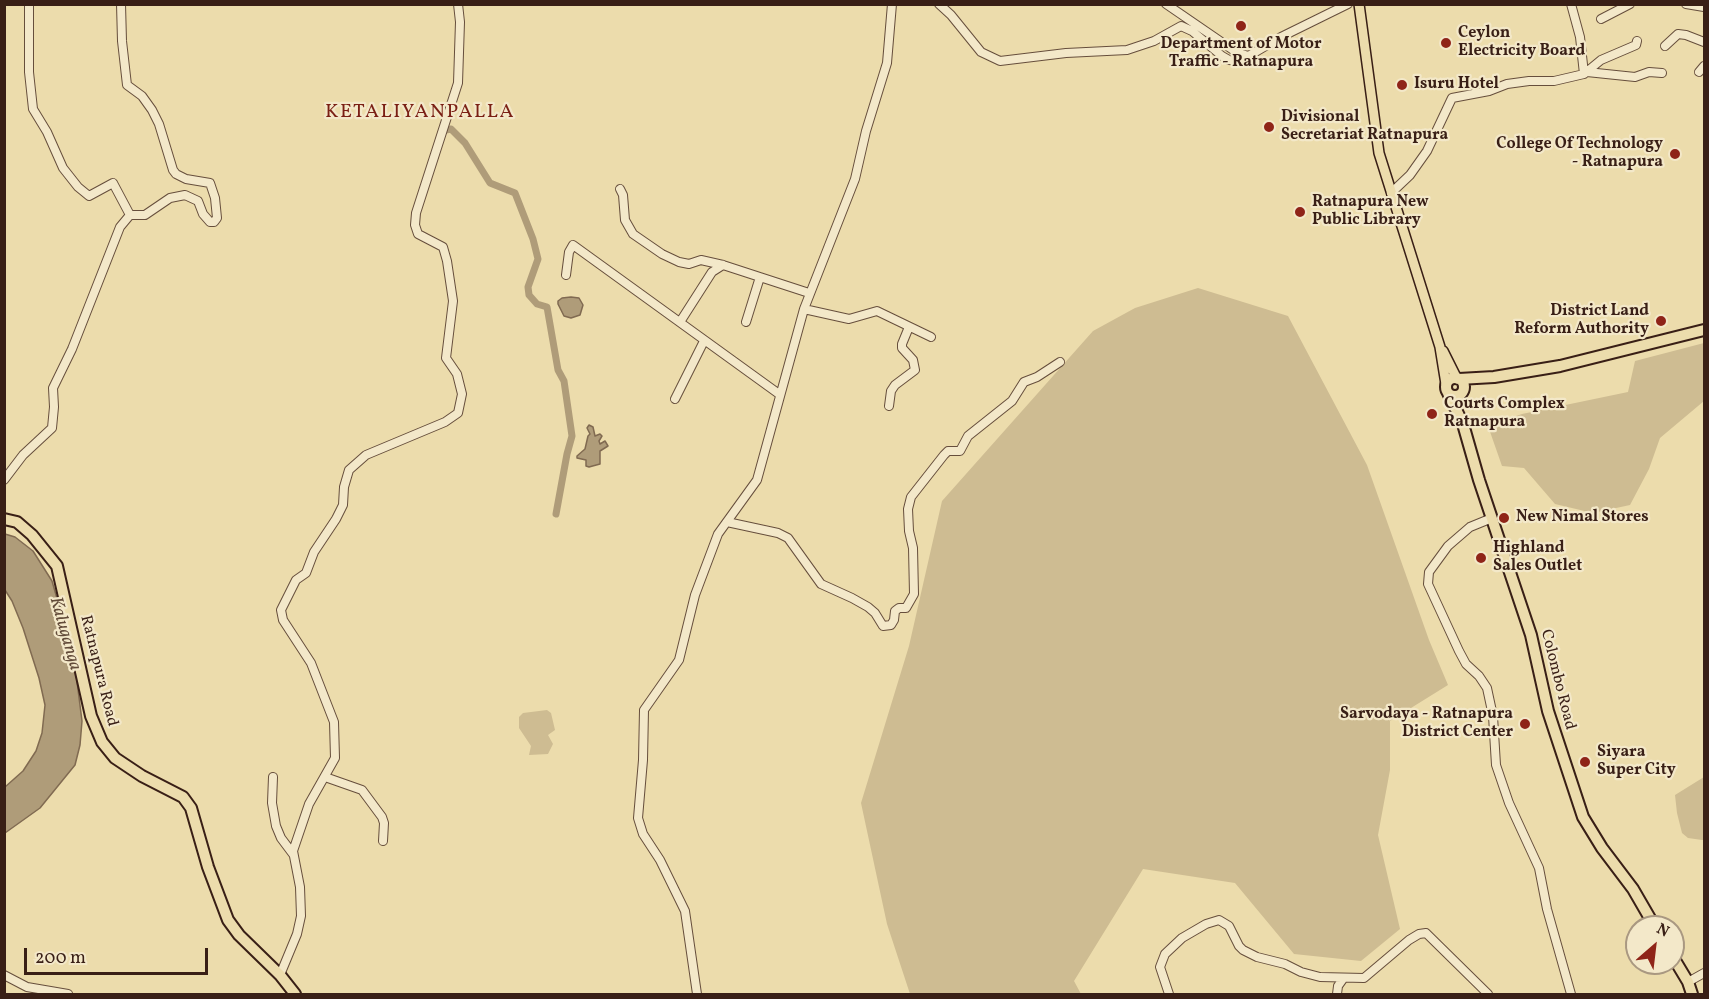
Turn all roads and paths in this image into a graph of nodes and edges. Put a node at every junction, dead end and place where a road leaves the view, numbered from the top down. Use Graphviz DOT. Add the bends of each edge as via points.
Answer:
graph roads {
  1 [pos="29,4"];
  2 [pos="122,4"];
  3 [pos="458,4"];
  4 [pos="892,4"];
  5 [pos="939,4"];
  6 [pos="1166,4"];
  7 [pos="1348,4"];
  8 [pos="1359,4"];
  9 [pos="1571,4"];
  10 [pos="1630,4"];
  11 [pos="1686,4"];
  12 [pos="1704,7"];
  13 [pos="1601,19"];
  14 [pos="1637,41"];
  15 [pos="1704,42"];
  16 [pos="1665,46"];
  17 [pos="1248,56"];
  18 [pos="1586,73"];
  19 [pos="1662,73"];
  20 [pos="620,189"];
  21 [pos="1391,193"];
  22 [pos="130,215"];
  23 [pos="723,265"];
  24 [pos="566,275"];
  25 [pos="760,277"];
  26 [pos="809,293"];
  27 [pos="804,309"];
  28 [pos="680,321"];
  29 [pos="746,322"];
  30 [pos="909,327"];
  31 [pos="1704,330"];
  32 [pos="931,338"];
  33 [pos="704,341"];
  34 [pos="1440,347"];
  35 [pos="1060,362"];
  36 [pos="1460,385"];
  37 [pos="1447,389"];
  38 [pos="779,394"];
  39 [pos="675,399"];
  40 [pos="889,406"];
  41 [pos="1463,424"];
  42 [pos="4,480"];
  43 [pos="1491,518"];
  44 [pos="4,519"];
  45 [pos="726,522"];
  46 [pos="273,777"];
  47 [pos="325,777"];
  48 [pos="383,842"];
  49 [pos="294,855"];
  50 [pos="1648,915"];
  51 [pos="1704,973"];
  52 [pos="4,975"];
  53 [pos="280,975"];
  54 [pos="1684,975"];
  55 [pos="1343,979"];
  56 [pos="1688,982"];
  57 [pos="68,994"];
  58 [pos="294,994"];
  59 [pos="697,994"];
  60 [pos="1169,994"];
  61 [pos="1337,994"];
  62 [pos="1488,994"];
  63 [pos="1572,994"];
  64 [pos="1692,994"];
  1 -- 22 [label="street" via="33,109 63,168 78,187 89,196 113,183"];
  2 -- 22 [label="street" via="127,85 152,110 176,174 210,183 217,218 210,222 198,201 185,195 170,198 145,215"];
  3 -- 47 [label="street" via="458,83 415,225 418,234 443,247 447,261 453,302 446,358 457,375 462,394 458,413 366,455 349,470 343,505 281,610 283,620 311,663 334,722 335,758"];
  4 -- 26 [label="street" via="887,63 855,179"];
  5 -- 17 [label="street" via="981,52 1000,61 1127,50 1180,26 1229,60 1240,61"];
  6 -- 17 [label="street" via="1236,52"];
  7 -- 17 [label="street"];
  8 -- 21 [label="main road" via="1379,153"];
  9 -- 18 [label="street"];
  10 -- 13 [label="street"];
  11 -- 12 [label="street"];
  14 -- 18 [label="street" via="1636,45 1601,60"];
  15 -- 16 [label="street" via="1678,34"];
  18 -- 19 [label="street" via="1635,77 1648,72"];
  18 -- 21 [label="street" via="1554,81 1507,84 1452,98 1427,151"];
  20 -- 23 [label="street" via="625,220 633,234 679,262 701,260"];
  21 -- 34 [label="main road"];
  22 -- 42 [label="street" via="120,227 72,350 52,388 52,428 23,454"];
  23 -- 25 [label="street"];
  23 -- 28 [label="street" via="712,272"];
  24 -- 28 [label="street" via="573,245"];
  25 -- 26 [label="street"];
  25 -- 29 [label="street"];
  26 -- 27 [label="street"];
  27 -- 30 [label="street" via="849,319 877,311"];
  27 -- 38 [label="street"];
  28 -- 33 [label="street"];
  30 -- 32 [label="street"];
  30 -- 40 [label="street" via="902,348 913,360 915,370 895,384"];
  31 -- 36 [label="highway" via="1560,366"];
  33 -- 38 [label="street"];
  33 -- 39 [label="street"];
  34 -- 36 [label="main road"];
  34 -- 37 [label="main road"];
  35 -- 45 [label="street" via="1024,382 1012,401 968,436 960,451 944,455 911,497 908,509 914,594 906,608 895,611 891,625 883,626 868,607 821,584 788,538"];
  36 -- 37 [label="highway" via="1452,379"];
  36 -- 37 [label="highway" via="1456,396"];
  36 -- 41 [label="highway, Colombo Road"];
  37 -- 41 [label="highway, Colombo Road"];
  38 -- 45 [label="street" via="757,480"];
  41 -- 43 [label="highway, Colombo Road"];
  43 -- 50 [label="highway, Colombo Road" via="1531,635 1548,711 1583,817"];
  43 -- 63 [label="street" via="1470,527 1448,546 1429,572 1428,584 1458,651 1487,688 1496,765 1539,868"];
  44 -- 53 [label="highway, Ratnapura Road" via="17,522 32,535 57,566 92,716 102,742 115,758 183,797 191,808 207,867 228,920"];
  45 -- 59 [label="street" via="695,595 679,660 644,710 638,818 686,911"];
  46 -- 49 [label="street" via="276,826"];
  47 -- 48 [label="street" via="362,790 382,817"];
  47 -- 49 [label="street" via="309,804"];
  49 -- 53 [label="street" via="301,916"];
  51 -- 56 [label="street"];
  52 -- 57 [label="street" via="27,987"];
  53 -- 58 [label="highway, Ratnapura Road"];
  54 -- 56 [label="highway"];
  55 -- 60 [label="street" via="1320,977 1257,957 1239,946 1229,926 1219,920 1182,938 1165,954 1160,967"];
  55 -- 61 [label="street"];
  55 -- 62 [label="street" via="1364,978 1409,940 1426,933"];
  56 -- 64 [label="highway"];
}
